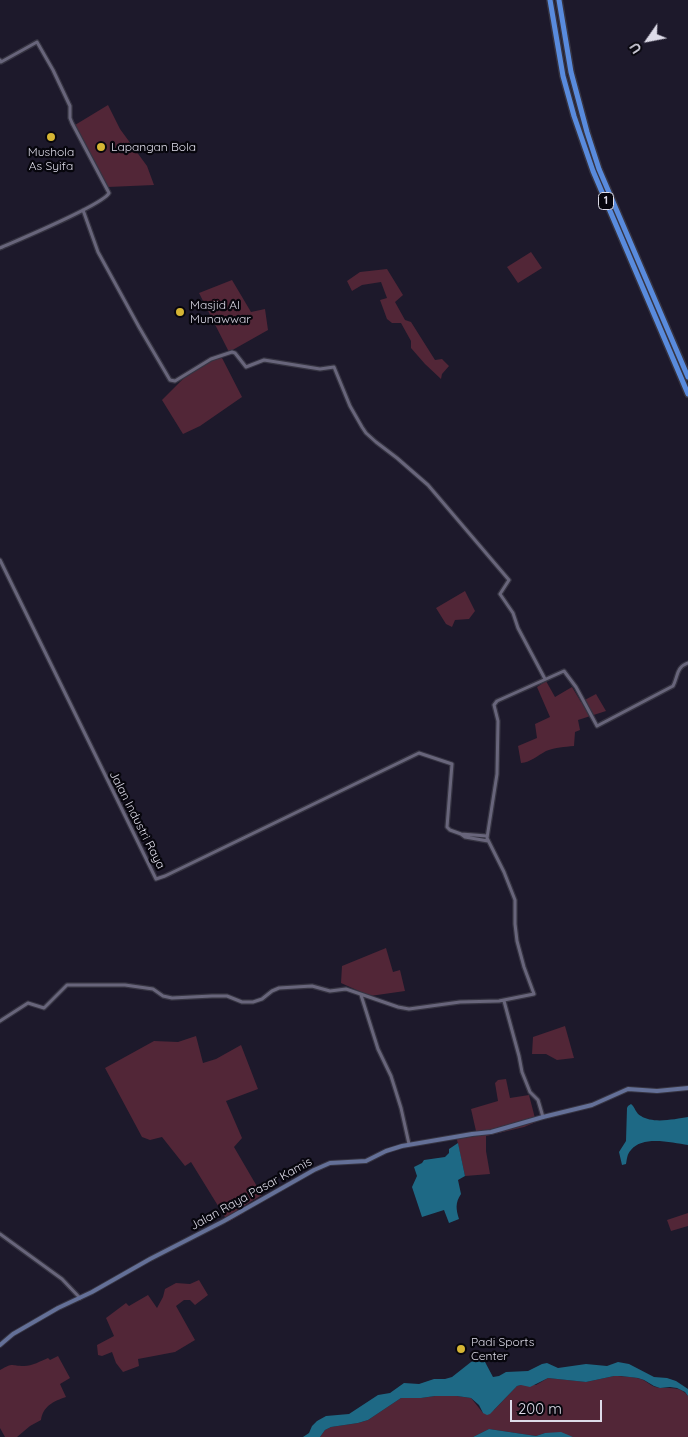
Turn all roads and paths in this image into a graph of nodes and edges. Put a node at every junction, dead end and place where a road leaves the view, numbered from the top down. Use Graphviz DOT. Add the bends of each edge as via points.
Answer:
graph roads {
  1 [pos="550,0"];
  2 [pos="559,0"];
  3 [pos="1,61"];
  4 [pos="83,210"];
  5 [pos="0,248"];
  6 [pos="688,377"];
  7 [pos="688,394"];
  8 [pos="0,560"];
  9 [pos="688,664"];
  10 [pos="545,680"];
  11 [pos="488,839"];
  12 [pos="361,995"];
  13 [pos="504,1000"];
  14 [pos="0,1021"];
  15 [pos="688,1088"];
  16 [pos="543,1117"];
  17 [pos="409,1144"];
  18 [pos="0,1234"];
  19 [pos="80,1298"];
  20 [pos="0,1345"];
  1 -- 7 [label="highway, 1" via="574,116 593,171"];
  2 -- 6 [label="highway, 1" via="571,72 599,169"];
  3 -- 4 [label="street" via="37,42 53,70 70,106 72,123 109,190 108,196"];
  4 -- 5 [label="street"];
  4 -- 10 [label="street" via="98,252 170,380 175,381 211,359 232,352 246,367 264,360 320,369 334,367 350,406 366,433 428,485 509,580 500,594 513,613"];
  8 -- 11 [label="street, Jalan Industri Raya" via="156,879 419,753 452,764 447,824 450,830"];
  9 -- 10 [label="street" via="682,665 673,686 597,726 566,672"];
  10 -- 11 [label="street" via="494,705 498,721 497,774"];
  11 -- 13 [label="street" via="515,900 517,941 534,994"];
  12 -- 13 [label="street" via="404,1009"];
  12 -- 14 [label="street" via="346,989 330,991 306,986 279,988 262,999 242,1002 227,996 172,998 153,989 125,985 68,985 44,1008 28,1003"];
  12 -- 17 [label="street" via="378,1049 391,1076"];
  13 -- 16 [label="street" via="522,1072 530,1092 538,1100"];
  15 -- 16 [label="main road, Jalan Raya Pasar Kamis" via="628,1089 592,1105"];
  16 -- 17 [label="main road, Jalan Raya Pasar Kamis" via="491,1132"];
  17 -- 19 [label="main road, Jalan Raya Pasar Kamis" via="366,1161 324,1165"];
  18 -- 19 [label="street" via="62,1279"];
  19 -- 20 [label="main road, Jalan Raya Pasar Kamis" via="58,1308"];
}
